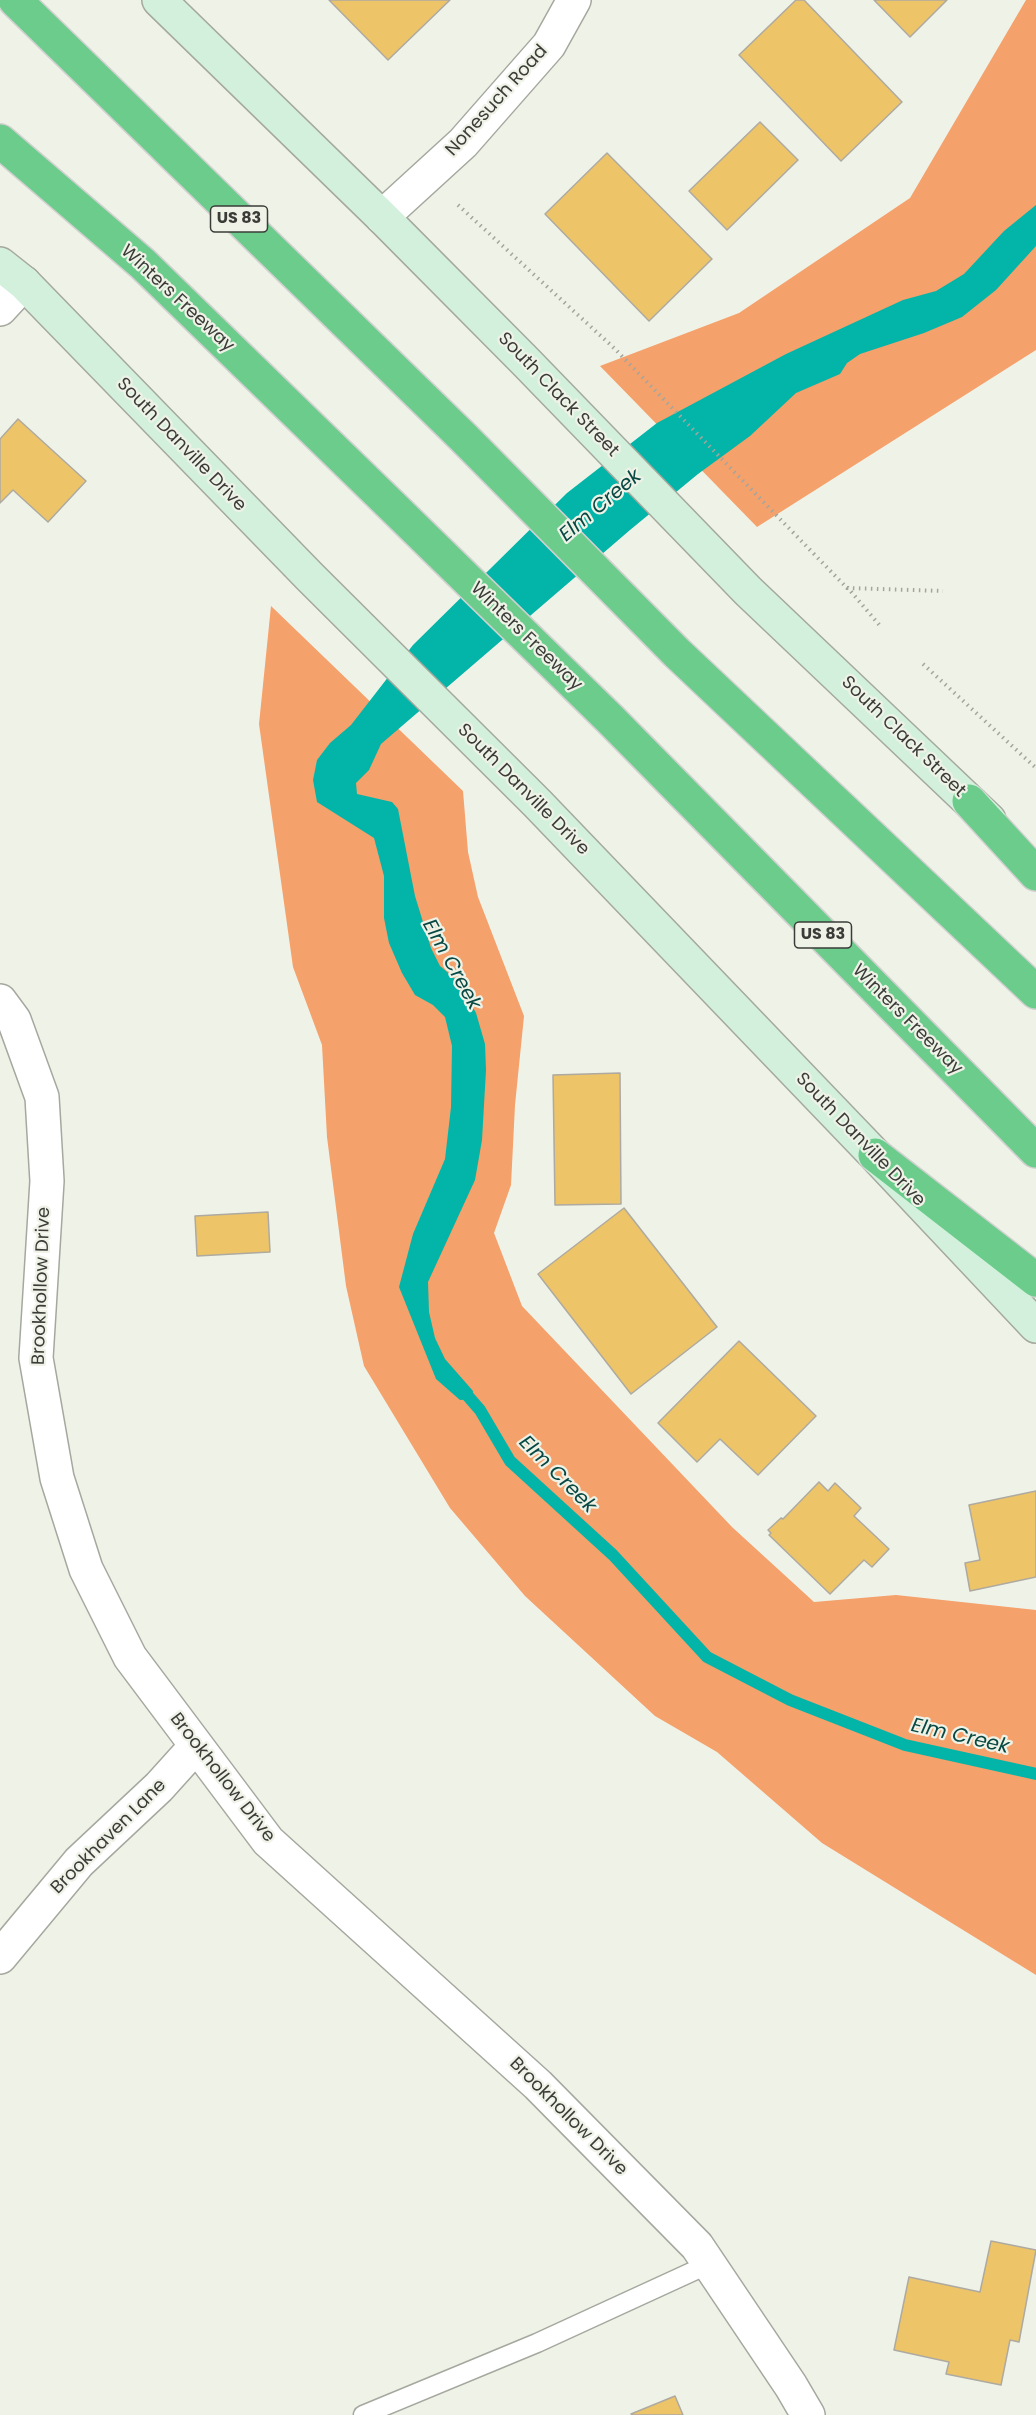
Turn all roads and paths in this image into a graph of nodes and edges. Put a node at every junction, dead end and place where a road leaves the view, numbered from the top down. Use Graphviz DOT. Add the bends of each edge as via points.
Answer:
graph roads {
  1 [pos="15,0"];
  2 [pos="159,0"];
  3 [pos="574,0"];
  4 [pos="0,141"];
  5 [pos="458,205"];
  6 [pos="382,217"];
  7 [pos="12,274"];
  8 [pos="0,309"];
  9 [pos="845,585"];
  10 [pos="943,591"];
  11 [pos="882,628"];
  12 [pos="922,664"];
  13 [pos="1036,768"];
  14 [pos="969,801"];
  15 [pos="1036,864"];
  16 [pos="1036,873"];
  17 [pos="1036,992"];
  18 [pos="0,1001"];
  19 [pos="1036,1151"];
  20 [pos="875,1155"];
  21 [pos="1036,1280"];
  22 [pos="1036,1326"];
  23 [pos="196,1746"];
  24 [pos="0,1957"];
  25 [pos="709,2264"];
  26 [pos="363,2415"];
  27 [pos="808,2415"];
  1 -- 17 [label="highway, US 83" via="677,653"];
  2 -- 6 [label="main road, South Clack Street"];
  3 -- 6 [label="street, Nonesuch Road" via="549,45 463,143"];
  4 -- 19 [label="highway, Winters Freeway / US 83" via="143,264 393,507 610,719"];
  5 -- 9 [label="path" via="614,348"];
  6 -- 14 [label="main road, South Clack Street" via="748,591"];
  7 -- 8 [label="street"];
  7 -- 20 [label="main road, South Danville Drive" via="537,803"];
  9 -- 10 [label="path"];
  9 -- 11 [label="path"];
  12 -- 13 [label="path"];
  14 -- 15 [label="main road, South Clack Street"];
  14 -- 16 [label="highway"];
  18 -- 23 [label="street, Brookhollow Drive" via="14,1020 42,1097 47,1181 36,1358 57,1478 86,1569 130,1657"];
  20 -- 21 [label="highway"];
  20 -- 22 [label="main road, South Danville Drive"];
  23 -- 24 [label="street, Brookhaven Lane" via="79,1863"];
  23 -- 25 [label="street, Brookhollow Drive" via="268,1841 538,2085 697,2246"];
  25 -- 26 [label="lane" via="537,2343"];
  25 -- 27 [label="street, Brookhollow Drive"];
}
